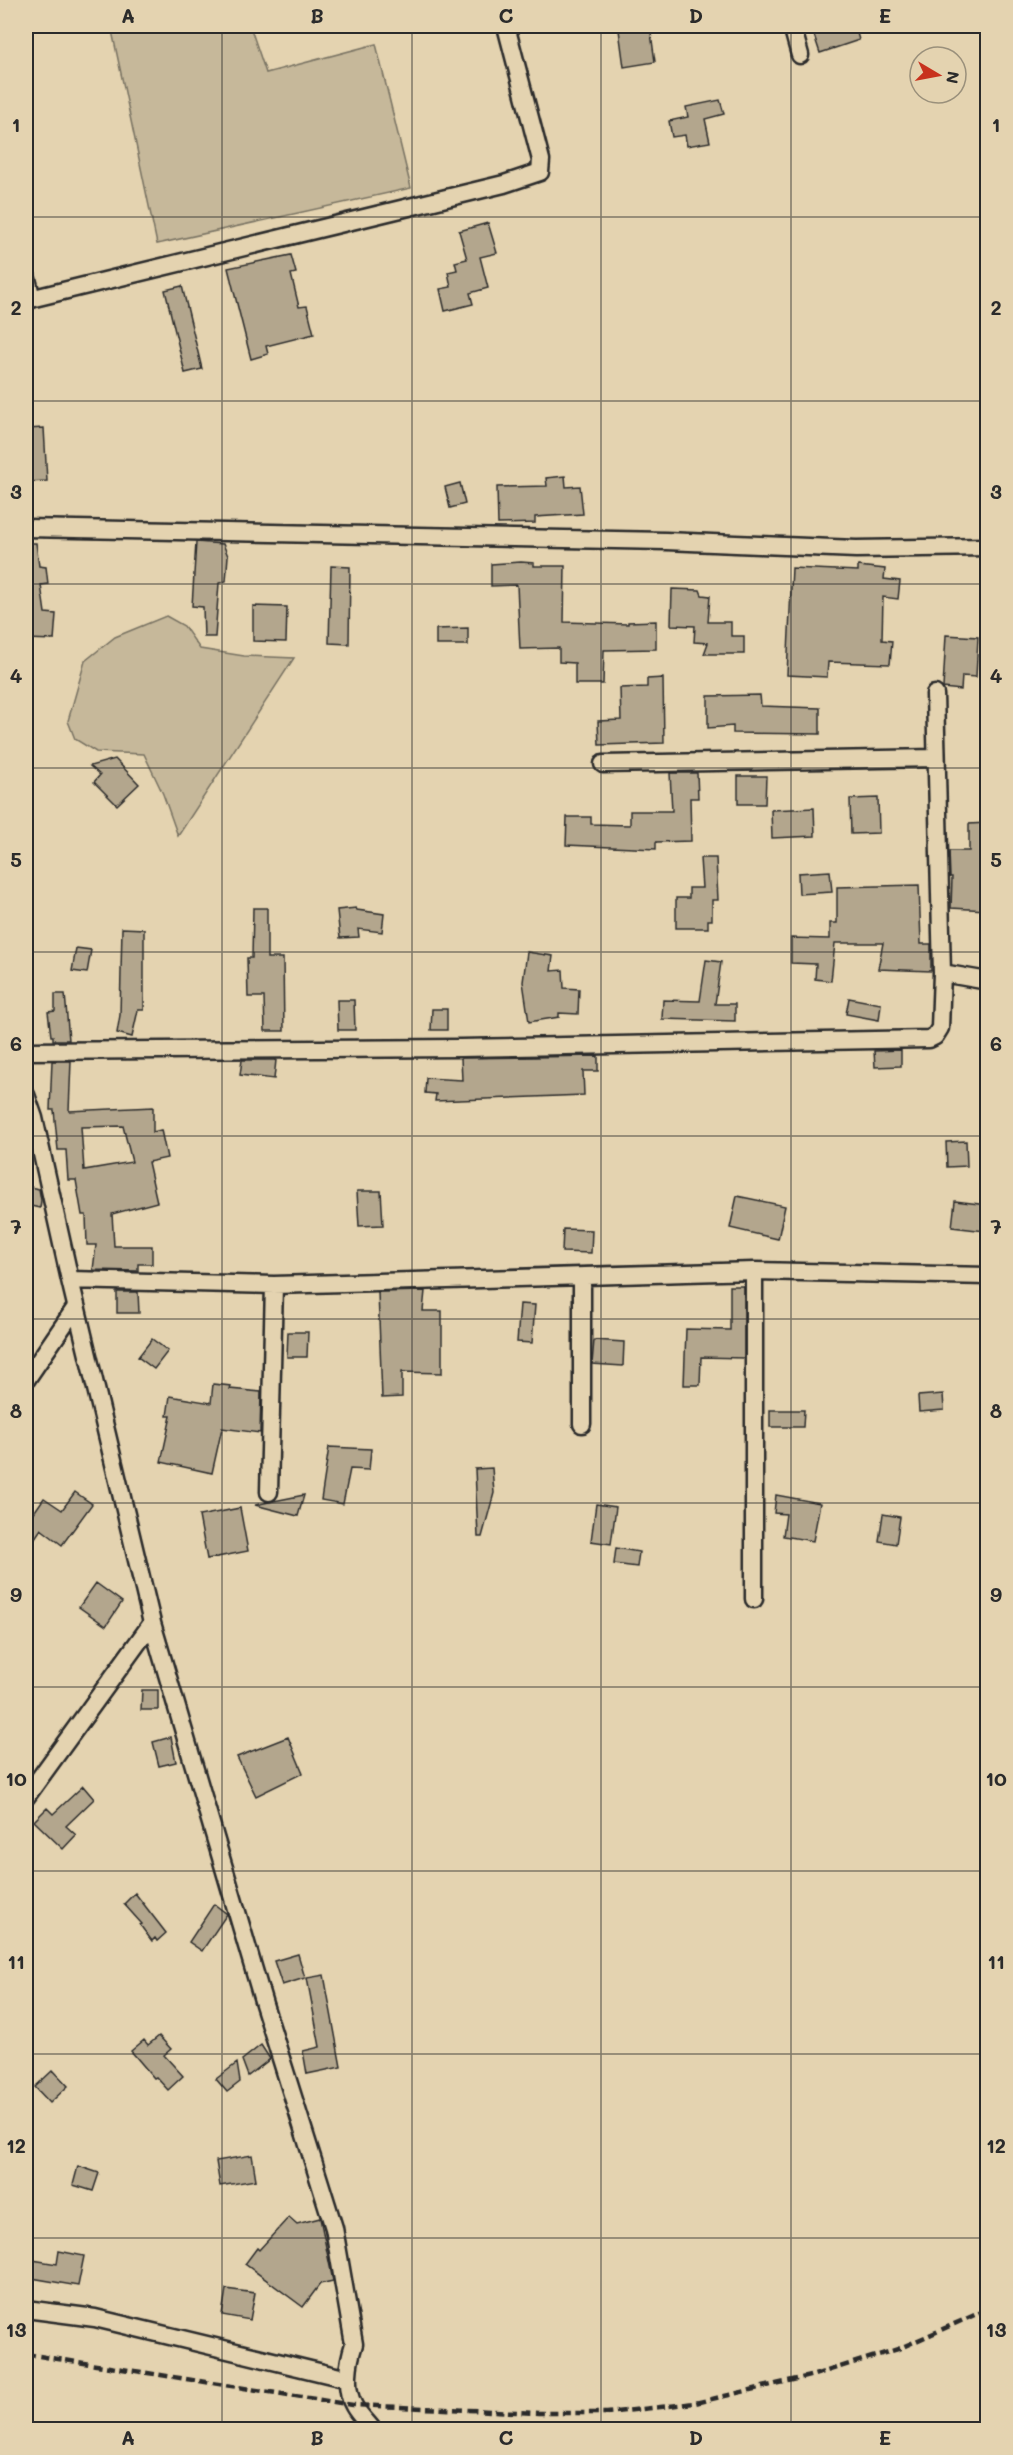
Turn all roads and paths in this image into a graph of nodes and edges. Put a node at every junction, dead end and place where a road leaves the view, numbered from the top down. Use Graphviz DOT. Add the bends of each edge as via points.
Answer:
graph roads {
  1 [pos="506,26"];
  2 [pos="792,26"];
  3 [pos="800,55"];
  4 [pos="26,274"];
  5 [pos="29,299"];
  6 [pos="26,528"];
  7 [pos="987,548"];
  8 [pos="935,694"];
  9 [pos="936,758"];
  10 [pos="603,764"];
  11 [pos="942,973"];
  12 [pos="987,981"];
  13 [pos="26,1051"];
  14 [pos="26,1095"];
  15 [pos="30,1117"];
  16 [pos="754,1271"];
  17 [pos="582,1276"];
  18 [pos="987,1276"];
  19 [pos="70,1280"];
  20 [pos="274,1285"];
  21 [pos="76,1307"];
  22 [pos="26,1380"];
  23 [pos="582,1424"];
  24 [pos="269,1492"];
  25 [pos="754,1599"];
  26 [pos="152,1623"];
  27 [pos="26,1797"];
  28 [pos="26,2309"];
  29 [pos="348,2379"];
  30 [pos="373,2430"];
  1 -- 5 [label="street" via="541,160 540,172 493,187"];
  2 -- 3 [label="street"];
  4 -- 5 [label="street"];
  6 -- 7 [label="street" via="666,541 855,549"];
  8 -- 9 [label="street"];
  9 -- 10 [label="street"];
  9 -- 11 [label="street"];
  11 -- 12 [label="street"];
  11 -- 13 [label="street" via="940,1028 935,1036 920,1040"];
  14 -- 15 [label="street"];
  15 -- 19 [label="street"];
  16 -- 17 [label="street"];
  16 -- 18 [label="street"];
  16 -- 25 [label="street"];
  17 -- 20 [label="street"];
  17 -- 23 [label="street"];
  19 -- 20 [label="street"];
  19 -- 21 [label="street"];
  20 -- 24 [label="street"];
  21 -- 22 [label="street"];
  21 -- 26 [label="street"];
  26 -- 27 [label="street"];
  26 -- 29 [label="street" via="334,2228 354,2344"];
  28 -- 29 [label="street" via="95,2318"];
  29 -- 30 [label="street" via="353,2405"];
}
